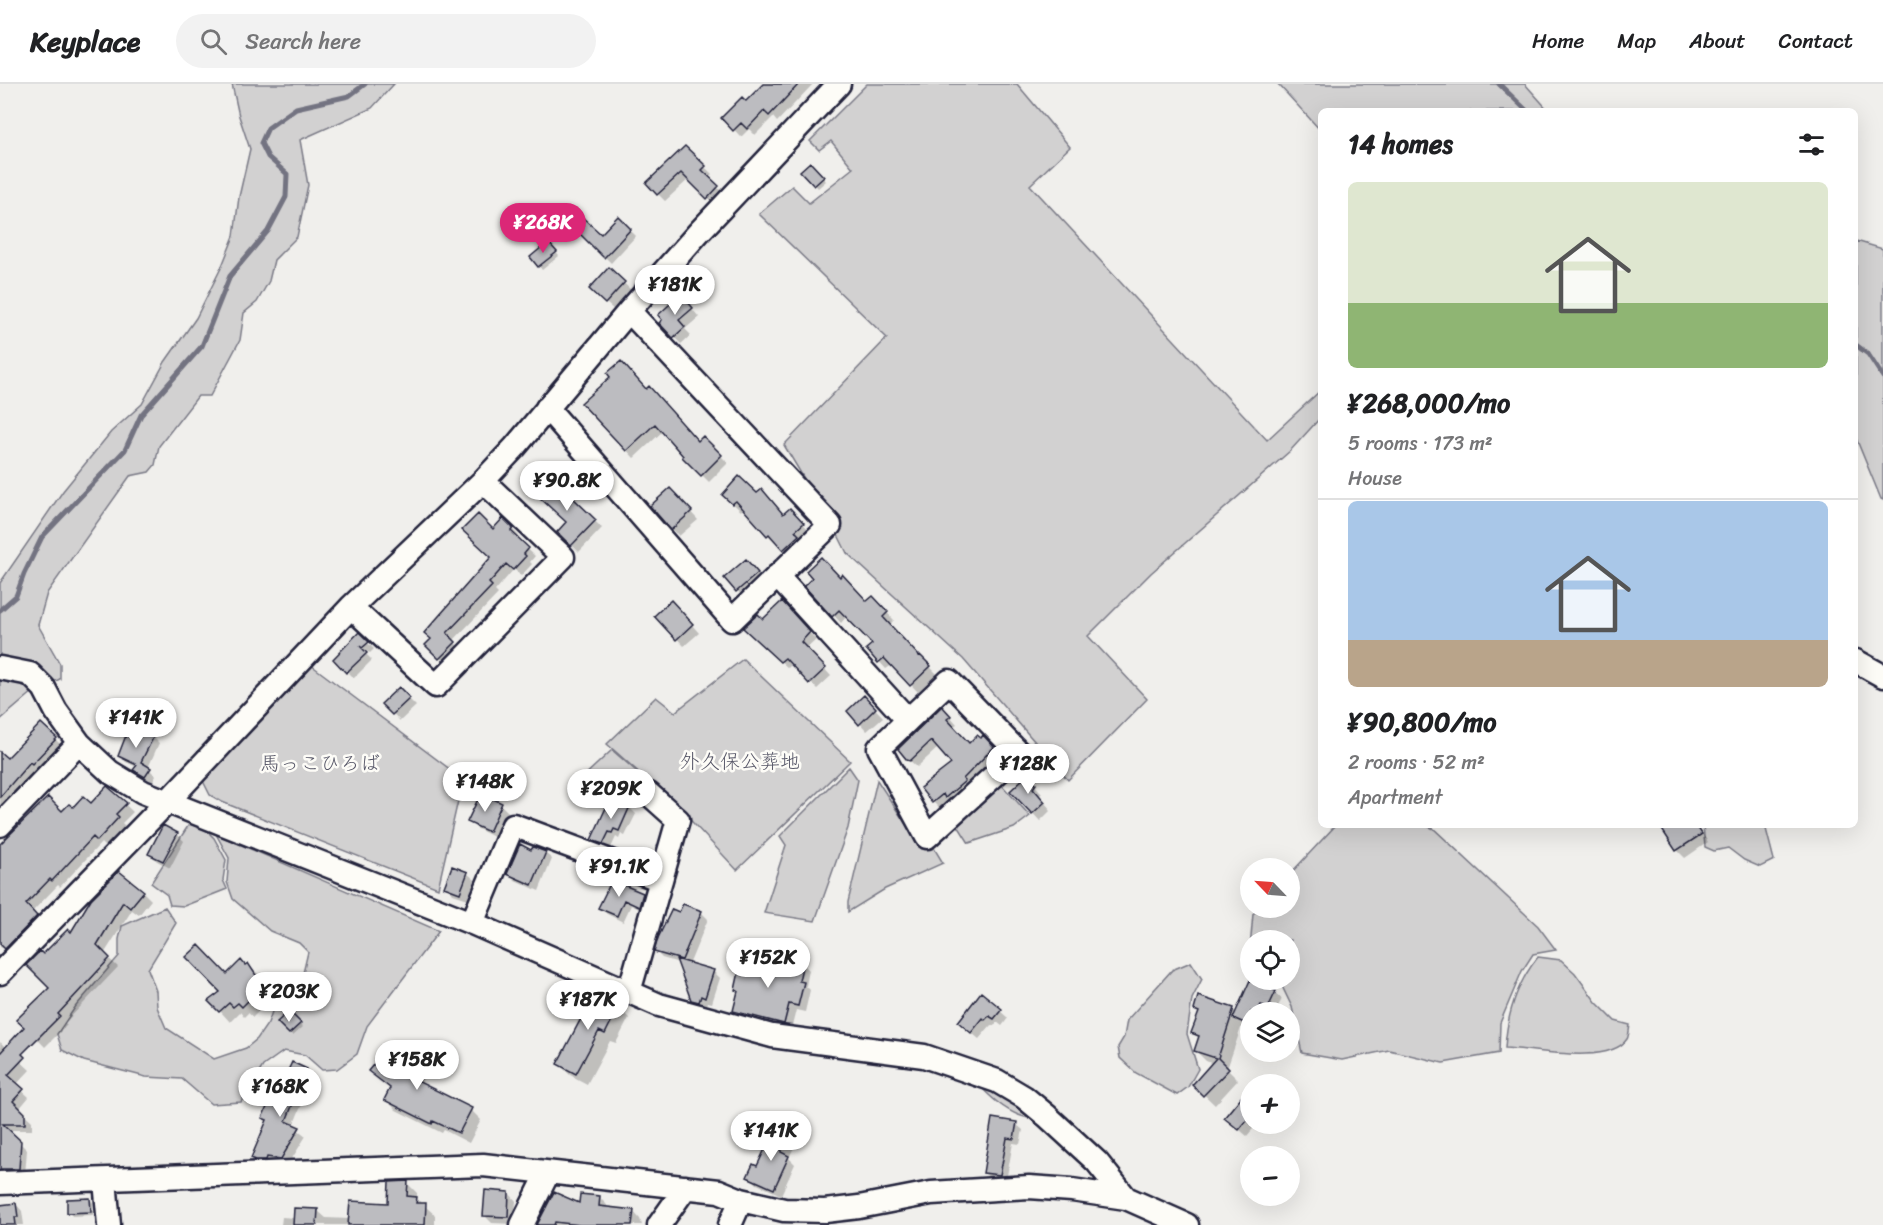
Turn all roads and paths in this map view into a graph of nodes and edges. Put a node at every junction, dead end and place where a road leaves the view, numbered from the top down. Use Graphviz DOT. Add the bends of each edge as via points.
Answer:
graph roads {
  1 [pos="839,84"];
  2 [pos="629,311"];
  3 [pos="547,408"];
  4 [pos="483,481"];
  5 [pos="777,576"];
  6 [pos="351,607"];
  7 [pos="1858,662"];
  8 [pos="0,668"];
  9 [pos="1883,676"];
  10 [pos="908,720"];
  11 [pos="80,743"];
  12 [pos="649,794"];
  13 [pos="168,801"];
  14 [pos="0,825"];
  15 [pos="661,880"];
  16 [pos="472,923"];
  17 [pos="0,973"];
  18 [pos="629,992"];
  19 [pos="548,1173"];
  20 [pos="105,1180"];
  21 [pos="0,1183"];
  22 [pos="686,1187"];
  23 [pos="1126,1198"];
  24 [pos="741,1200"];
  25 [pos="109,1225"];
  26 [pos="522,1225"];
  27 [pos="660,1225"];
  28 [pos="730,1225"];
  29 [pos="1187,1225"];
  1 -- 2 [label="street"];
  2 -- 3 [label="street"];
  2 -- 5 [label="street" via="830,525"];
  3 -- 4 [label="street"];
  3 -- 5 [label="street" via="732,620"];
  4 -- 6 [label="street"];
  4 -- 6 [label="street" via="562,557 436,686"];
  5 -- 10 [label="street"];
  6 -- 13 [label="street"];
  7 -- 9 [label="street"];
  8 -- 11 [label="street" via="30,674 44,688"];
  10 -- 10 [label="street" via="879,748 927,837 1019,753 949,681"];
  11 -- 13 [label="street" via="110,772 143,792"];
  11 -- 14 [label="street"];
  12 -- 15 [label="street" via="678,820"];
  13 -- 16 [label="street"];
  13 -- 17 [label="street"];
  15 -- 16 [label="street" via="513,825"];
  15 -- 18 [label="street"];
  16 -- 18 [label="street"];
  18 -- 23 [label="street" via="659,1005 772,1036 924,1056 997,1080 1056,1124 1104,1169"];
  19 -- 20 [label="street" via="472,1166"];
  19 -- 22 [label="street"];
  19 -- 26 [label="street"];
  20 -- 21 [label="street"];
  20 -- 25 [label="street"];
  22 -- 24 [label="street" via="719,1191"];
  22 -- 27 [label="street"];
  23 -- 24 [label="street" via="1029,1187 931,1193 825,1211 784,1210"];
  23 -- 29 [label="street"];
  24 -- 28 [label="street"];
}
